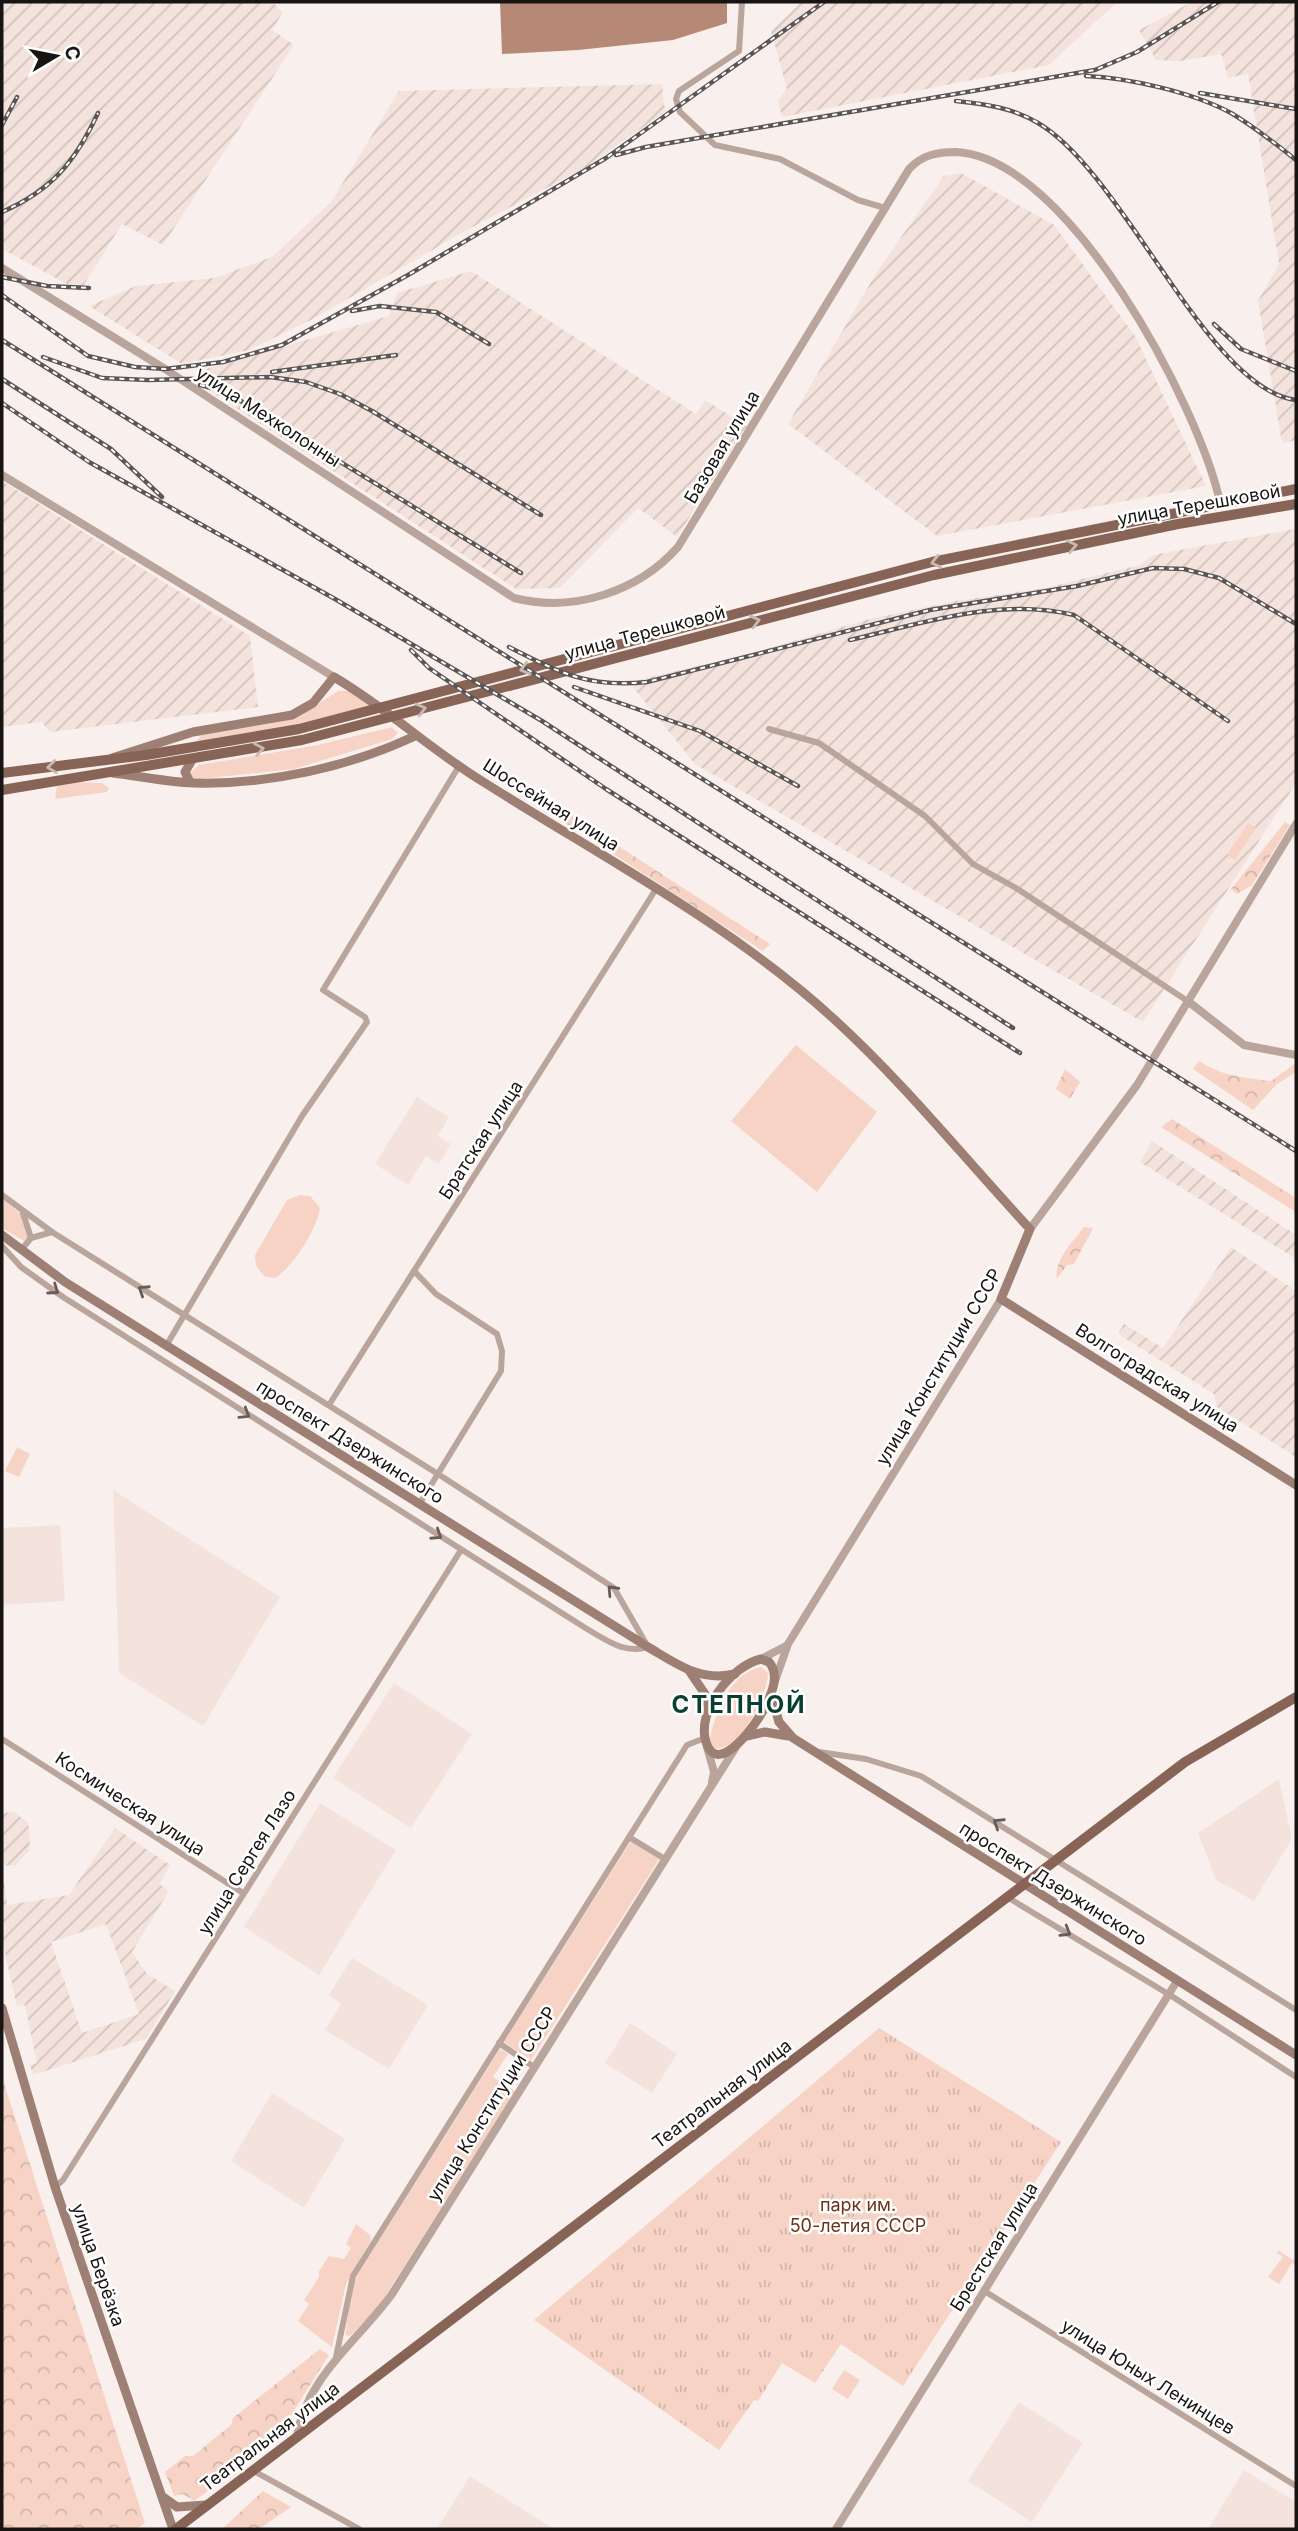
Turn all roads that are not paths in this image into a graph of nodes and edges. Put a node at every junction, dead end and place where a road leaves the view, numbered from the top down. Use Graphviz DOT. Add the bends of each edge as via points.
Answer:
graph roads {
  1 [pos="742,2"];
  2 [pos="885,208"];
  3 [pos="2,268"];
  4 [pos="2,475"];
  5 [pos="1296,489"];
  6 [pos="1220,502"];
  7 [pos="1296,503"];
  8 [pos="1223,515"];
  9 [pos="1002,548"];
  10 [pos="1005,560"];
  11 [pos="514,598"];
  12 [pos="616,651"];
  13 [pos="334,677"];
  14 [pos="354,722"];
  15 [pos="769,729"];
  16 [pos="192,732"];
  17 [pos="415,736"];
  18 [pos="192,748"];
  19 [pos="107,760"];
  20 [pos="192,760"];
  21 [pos="89,762"];
  22 [pos="459,766"];
  23 [pos="2,772"];
  24 [pos="110,773"];
  25 [pos="91,776"];
  26 [pos="190,782"];
  27 [pos="2,790"];
  28 [pos="1296,824"];
  29 [pos="656,889"];
  30 [pos="1189,1002"];
  31 [pos="1296,1055"];
  32 [pos="2,1195"];
  33 [pos="23,1212"];
  34 [pos="1030,1229"];
  35 [pos="51,1232"];
  36 [pos="2,1234"];
  37 [pos="31,1238"];
  38 [pos="2,1246"];
  39 [pos="21,1250"];
  40 [pos="414,1271"];
  41 [pos="1001,1299"];
  42 [pos="184,1317"];
  43 [pos="166,1346"];
  44 [pos="329,1405"];
  45 [pos="336,1452"];
  46 [pos="327,1465"];
  47 [pos="438,1474"];
  48 [pos="1296,1485"];
  49 [pos="420,1503"];
  50 [pos="461,1550"];
  51 [pos="788,1644"];
  52 [pos="648,1647"];
  53 [pos="761,1659"];
  54 [pos="686,1669"];
  55 [pos="735,1674"];
  56 [pos="774,1682"];
  57 [pos="771,1694"];
  58 [pos="1296,1697"];
  59 [pos="709,1712"];
  60 [pos="793,1738"];
  61 [pos="2,1739"];
  62 [pos="742,1740"];
  63 [pos="706,1741"];
  64 [pos="814,1752"];
  65 [pos="712,1785"];
  66 [pos="629,1837"];
  67 [pos="665,1859"];
  68 [pos="1055,1860"];
  69 [pos="1024,1884"];
  70 [pos="243,1893"];
  71 [pos="1007,1897"];
  72 [pos="1177,1981"];
  73 [pos="1170,1995"];
  74 [pos="2,2008"];
  75 [pos="1296,2010"];
  76 [pos="499,2043"];
  77 [pos="1296,2055"];
  78 [pos="534,2067"];
  79 [pos="1296,2077"];
  80 [pos="55,2187"];
  81 [pos="986,2292"];
  82 [pos="336,2357"];
  83 [pos="297,2436"];
  84 [pos="252,2470"];
  85 [pos="1296,2486"];
  86 [pos="159,2493"];
  87 [pos="206,2505"];
  88 [pos="174,2529"];
  89 [pos="359,2529"];
  90 [pos="836,2529"];
  1 -- 2 [label="street" via="739,51 679,91 680,111 715,145 780,159 858,200"];
  2 -- 6 [label="street, Базовая улица" via="916,162 947,152 990,159 1041,196 1102,262 1148,338 1202,439"];
  2 -- 11 [label="street, Базовая улица" via="693,524 665,561 632,583 599,597 556,603"];
  3 -- 11 [label="street, улица Мехколонны"];
  4 -- 13 [label="street, Шоссейная улица"];
  5 -- 6 [label="main road, улица Терешковой"];
  6 -- 8 [label="main road"];
  6 -- 9 [label="main road, улица Терешковой"];
  7 -- 8 [label="main road, улица Терешковой"];
  10 -- 8 [label="main road, улица Терешковой, one-way"];
  9 -- 10 [label="main road"];
  9 -- 12 [label="main road, улица Терешковой, one-way" via="853,582"];
  12 -- 10 [label="main road, улица Терешковой, one-way"];
  12 -- 14 [label="main road, улица Терешковой"];
  13 -- 16 [label="main road" via="313,703 292,715"];
  13 -- 17 [label="main road, Шоссейная улица"];
  14 -- 18 [label="main road, улица Терешковой"];
  20 -- 14 [label="main road, улица Терешковой, one-way"];
  15 -- 30 [label="street" via="819,743 925,817 973,864"];
  16 -- 18 [label="main road" via="187,739"];
  16 -- 19 [label="main road"];
  17 -- 22 [label="main road, Шоссейная улица"];
  17 -- 26 [label="main road" via="313,770"];
  18 -- 19 [label="main road, улица Терешковой"];
  19 -- 21 [label="main road, улица Терешковой"];
  20 -- 24 [label="main road, улица Терешковой"];
  20 -- 26 [label="main road" via="185,772"];
  21 -- 23 [label="main road, улица Терешковой, one-way"];
  21 -- 25 [label="main road"];
  22 -- 29 [label="main road, Шоссейная улица"];
  22 -- 42 [label="street" via="323,990 367,1022 302,1116"];
  24 -- 25 [label="main road, улица Терешковой"];
  24 -- 26 [label="main road"];
  25 -- 27 [label="main road, улица Терешковой"];
  28 -- 30 [label="street, улица Конституции СССР"];
  29 -- 34 [label="main road, Шоссейная улица" via="779,974 836,1021"];
  29 -- 40 [label="street, Братская улица"];
  30 -- 31 [label="street" via="1244,1045"];
  30 -- 34 [label="street, улица Конституции СССР" via="1136,1084"];
  32 -- 33 [label="street"];
  33 -- 35 [label="street"];
  33 -- 37 [label="street"];
  34 -- 41 [label="main road, улица Конституции СССР"];
  35 -- 37 [label="street"];
  42 -- 35 [label="street, one-way"];
  36 -- 39 [label="main road, проспект Дзержинского"];
  37 -- 39 [label="street"];
  38 -- 46 [label="street, one-way" via="21,1268 63,1297"];
  39 -- 43 [label="main road, проспект Дзержинского"];
  40 -- 44 [label="street, Братская улица"];
  40 -- 47 [label="street" via="436,1294 497,1334 502,1351 501,1371"];
  41 -- 48 [label="main road, Волгоградская улица"];
  41 -- 51 [label="street, улица Конституции СССР"];
  42 -- 43 [label="street"];
  42 -- 44 [label="street"];
  43 -- 45 [label="main road, проспект Дзержинского"];
  44 -- 47 [label="street"];
  45 -- 46 [label="street"];
  45 -- 49 [label="main road, проспект Дзержинского"];
  46 -- 50 [label="street, one-way"];
  47 -- 49 [label="street"];
  52 -- 47 [label="street, one-way" via="614,1587"];
  49 -- 52 [label="main road, проспект Дзержинского"];
  50 -- 52 [label="street" via="612,1644 634,1651"];
  50 -- 70 [label="street, улица Сергея Лазо"];
  51 -- 53 [label="street, улица Конституции СССР"];
  51 -- 56 [label="street, улица Конституции СССР"];
  52 -- 54 [label="main road, проспект Дзержинского"];
  53 -- 55 [label="main road"];
  53 -- 56 [label="main road" via="772,1665"];
  54 -- 55 [label="main road, проспект Дзержинского" via="715,1677"];
  54 -- 59 [label="main road, проспект Дзержинского" via="705,1693"];
  55 -- 59 [label="main road"];
  56 -- 57 [label="main road"];
  57 -- 60 [label="main road, проспект Дзержинского" via="779,1722"];
  57 -- 62 [label="main road"];
  58 -- 68 [label="main road, Театральная улица" via="1185,1762"];
  59 -- 63 [label="main road"];
  60 -- 62 [label="main road, проспект Дзержинского" via="772,1732"];
  60 -- 64 [label="main road, проспект Дзержинского"];
  61 -- 70 [label="street, Космическая улица"];
  62 -- 63 [label="main road, проспект Дзержинского" via="722,1753 712,1751"];
  62 -- 65 [label="street, улица Конституции СССР"];
  63 -- 65 [label="street" via="714,1772"];
  63 -- 66 [label="street" via="687,1745"];
  68 -- 64 [label="street, one-way" via="912,1771"];
  64 -- 69 [label="main road, проспект Дзержинского"];
  65 -- 67 [label="street, улица Конституции СССР"];
  66 -- 67 [label="street"];
  66 -- 76 [label="street"];
  67 -- 78 [label="street, улица Конституции СССР"];
  68 -- 69 [label="main road, Театральная улица"];
  68 -- 75 [label="street"];
  69 -- 71 [label="main road, Театральная улица"];
  69 -- 72 [label="main road, проспект Дзержинского"];
  70 -- 80 [label="street, улица Сергея Лазо" via="122,2090"];
  71 -- 73 [label="street, one-way"];
  71 -- 83 [label="main road, Театральная улица"];
  72 -- 73 [label="street, Брестская улица"];
  72 -- 77 [label="main road, проспект Дзержинского"];
  73 -- 79 [label="street"];
  73 -- 81 [label="street, Брестская улица"];
  74 -- 80 [label="main road, улица Берёзка"];
  76 -- 78 [label="street"];
  76 -- 82 [label="street" via="353,2276"];
  78 -- 82 [label="street, улица Конституции СССР" via="392,2294"];
  80 -- 86 [label="main road, улица Берёзка"];
  81 -- 85 [label="street, улица Юных Ленинцев"];
  81 -- 90 [label="street, Брестская улица"];
  82 -- 83 [label="street, улица Конституции СССР" via="304,2410"];
  83 -- 84 [label="main road, Театральная улица"];
  84 -- 87 [label="main road, Театральная улица"];
  84 -- 89 [label="street"];
  86 -- 87 [label="main road" via="177,2507"];
  86 -- 88 [label="main road, улица Берёзка"];
  87 -- 88 [label="main road, Театральная улица"];
}
